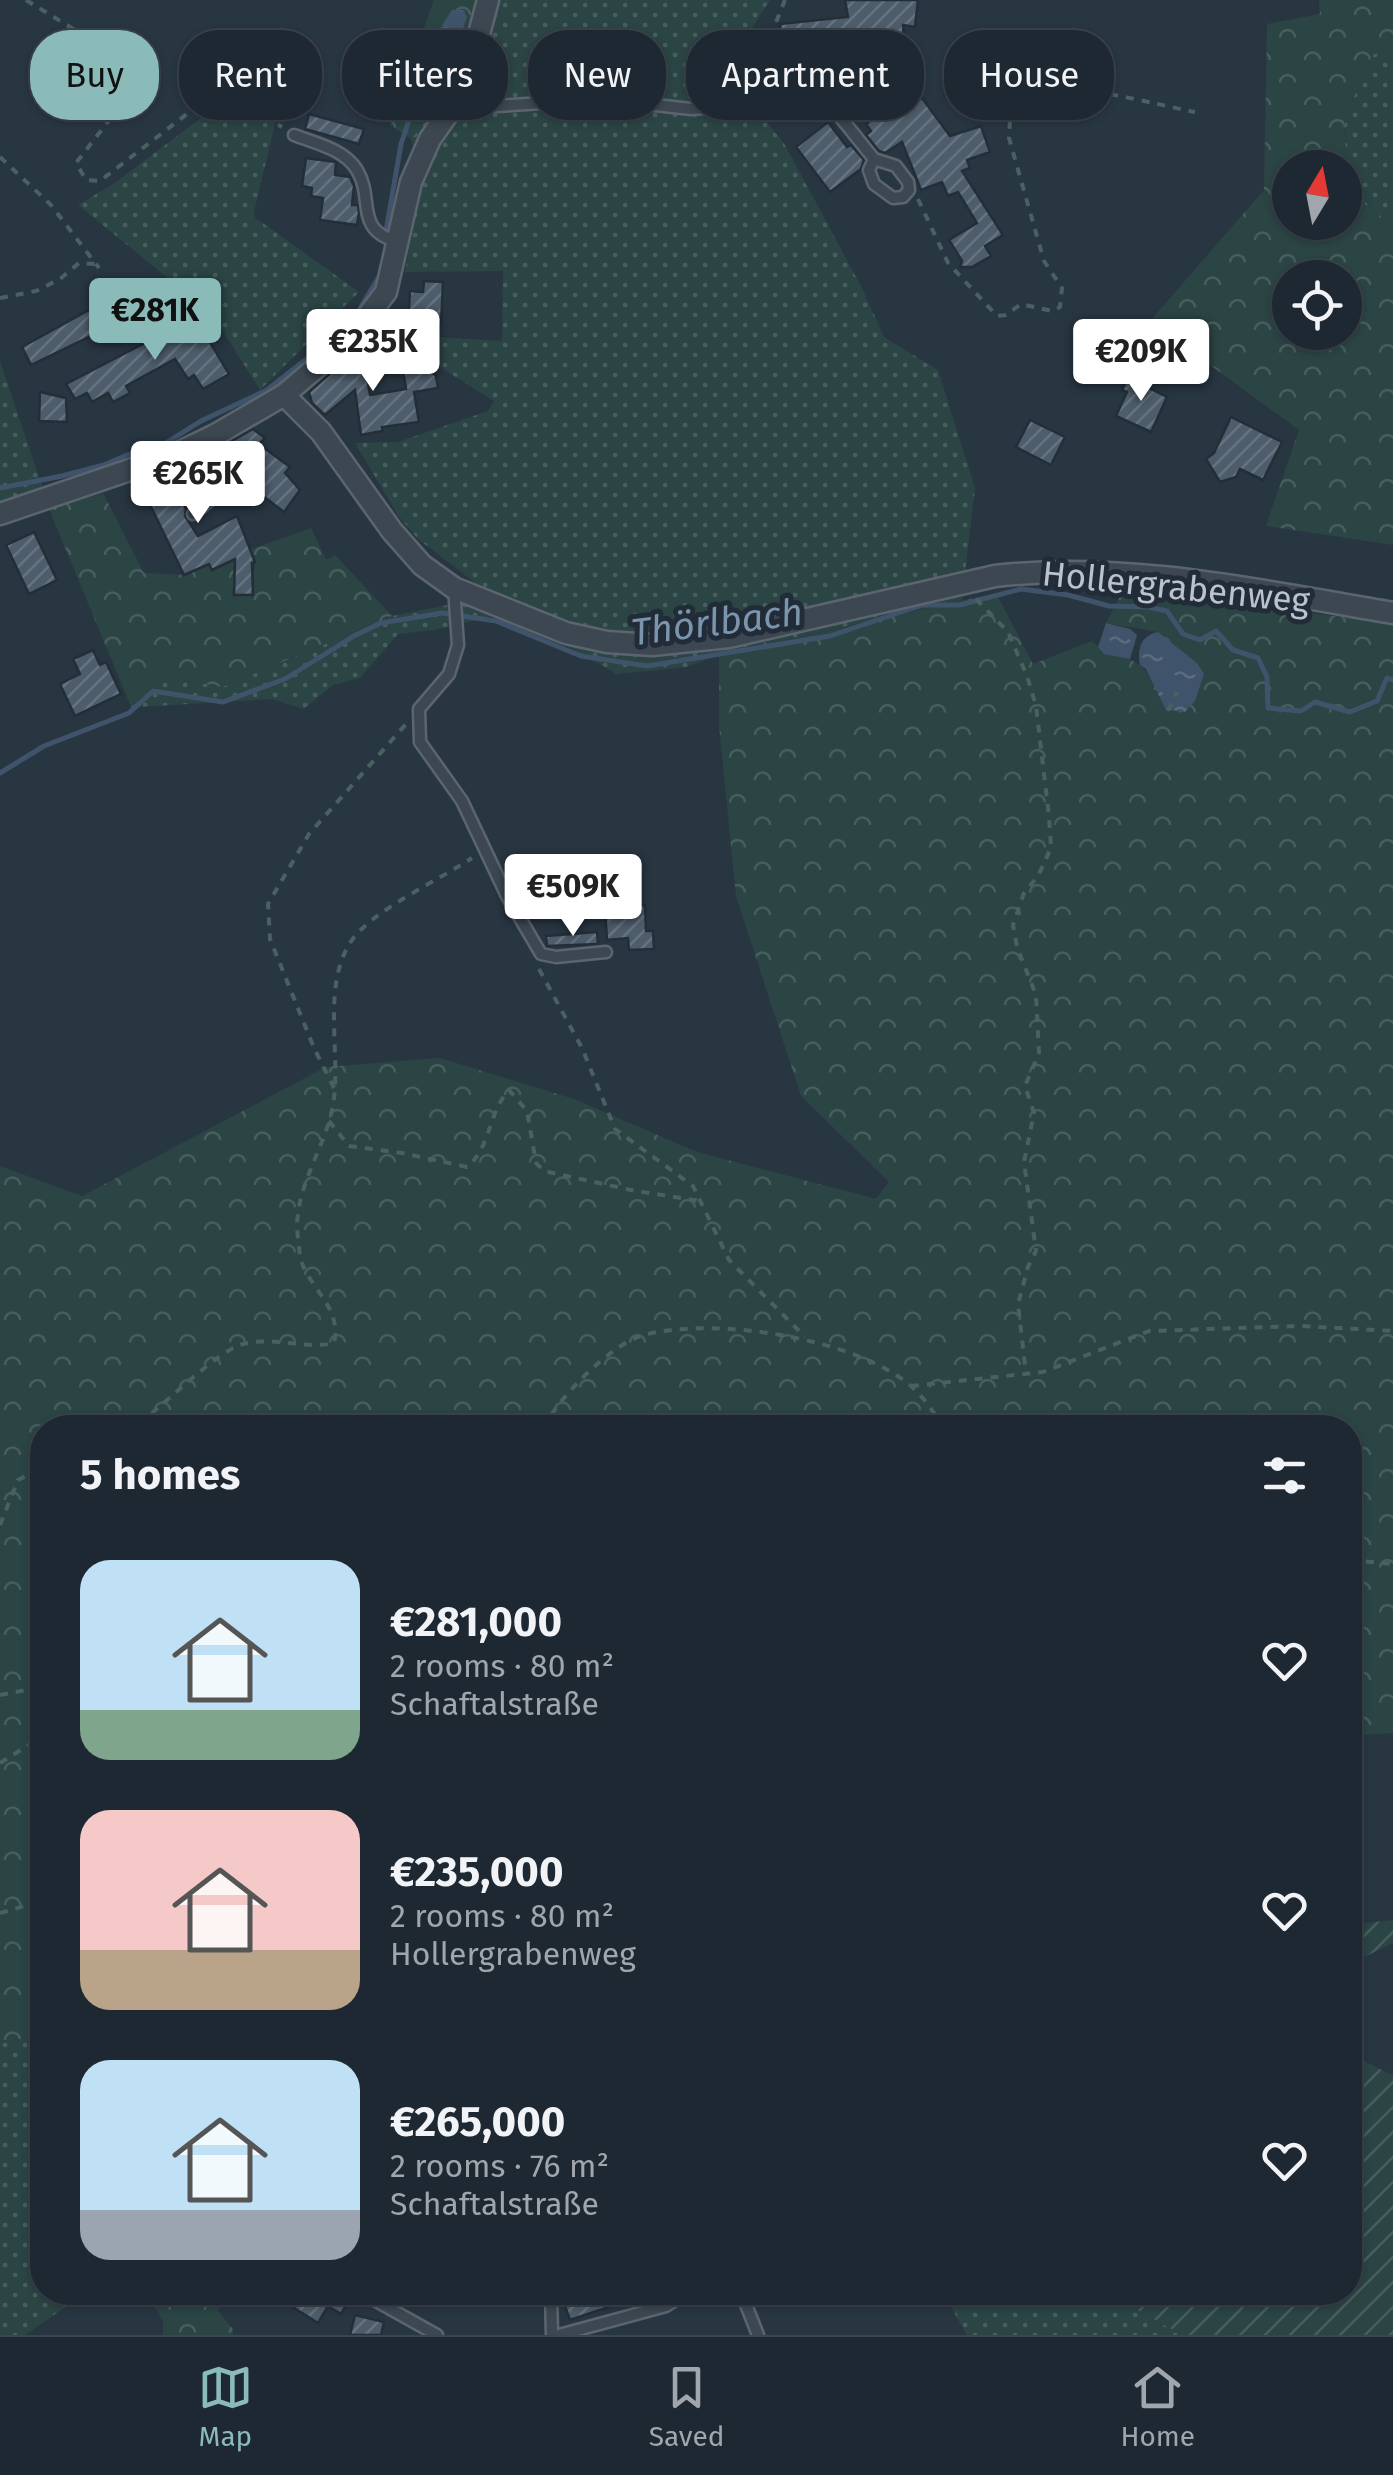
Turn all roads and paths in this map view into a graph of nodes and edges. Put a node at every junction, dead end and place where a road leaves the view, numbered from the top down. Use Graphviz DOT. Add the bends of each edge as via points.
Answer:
graph roads {
  1 [pos="26,0"];
  2 [pos="488,0"];
  3 [pos="784,0"];
  4 [pos="481,30"];
  5 [pos="773,30"];
  6 [pos="508,105"];
  7 [pos="1196,112"];
  8 [pos="444,120"];
  9 [pos="294,135"];
  10 [pos="0,156"];
  11 [pos="874,159"];
  12 [pos="915,193"];
  13 [pos="398,242"];
  14 [pos="0,298"];
  15 [pos="284,395"];
  16 [pos="216,434"];
  17 [pos="0,514"];
  18 [pos="193,514"];
  19 [pos="454,597"];
  20 [pos="978,604"];
  21 [pos="1393,612"];
  22 [pos="1177,692"];
  23 [pos="419,710"];
  24 [pos="1168,710"];
  25 [pos="482,839"];
  26 [pos="606,952"];
  27 [pos="531,955"];
  28 [pos="335,1089"];
  29 [pos="329,1121"];
  30 [pos="700,1201"];
  31 [pos="1393,1331"];
  32 [pos="805,1337"];
  33 [pos="1026,1374"];
  34 [pos="911,1386"];
  35 [pos="152,1415"];
  36 [pos="554,1415"];
  37 [pos="934,1415"];
  38 [pos="30,1473"];
  39 [pos="0,1526"];
  40 [pos="1362,1561"];
  41 [pos="1393,1564"];
  42 [pos="30,1691"];
  43 [pos="0,1695"];
  44 [pos="30,1744"];
  45 [pos="0,1764"];
  46 [pos="30,1904"];
  47 [pos="0,1913"];
  48 [pos="383,2305"];
  49 [pos="552,2305"];
  50 [pos="668,2305"];
  51 [pos="746,2305"];
  52 [pos="436,2335"];
  53 [pos="556,2335"];
  54 [pos="758,2335"];
  1 -- 9 [label="path" via="126,67 124,101 76,162 86,180 100,181 209,97 237,101"];
  2 -- 4 [label="street"];
  3 -- 5 [label="path"];
  6 -- 11 [label="lane" via="690,109 803,101 838,112"];
  7 -- 12 [label="path" via="1058,86 1017,99 1009,138 1044,262 1062,288 1060,306 1052,311 1021,304 997,316 948,263"];
  8 -- 13 [label="street" via="411,182"];
  9 -- 13 [label="lane" via="342,154 356,168 374,229"];
  10 -- 14 [label="path" via="51,205 98,266 79,263 36,291"];
  13 -- 15 [label="street" via="386,292 352,338"];
  15 -- 16 [label="street"];
  15 -- 19 [label="street, Hollergrabenweg" via="321,432 392,532"];
  16 -- 17 [label="street" via="174,456"];
  16 -- 18 [label="lane" via="228,486"];
  19 -- 21 [label="street, Hollergrabenweg" via="607,642 652,645 729,637 1037,571 1123,575"];
  19 -- 23 [label="lane" via="458,645 449,674"];
  20 -- 33 [label="path" via="1008,632 1036,706 1051,848 1013,925 1036,994 1039,1053 1025,1086 1034,1114 1024,1162 1036,1251 1018,1304"];
  22 -- 24 [label="path"];
  23 -- 25 [label="lane" via="420,742"];
  23 -- 28 [label="path" via="309,834 268,904 270,940"];
  25 -- 26 [label="lane" via="542,954"];
  25 -- 28 [label="path" via="476,855 375,918 352,940 338,986"];
  27 -- 30 [label="path" via="582,1048 615,1129 693,1186"];
  28 -- 29 [label="path"];
  29 -- 30 [label="path" via="349,1146 467,1167 478,1158 509,1090 527,1111 536,1163 544,1170"];
  29 -- 35 [label="path" via="313,1158 297,1233 302,1266 334,1314 334,1343 240,1345"];
  30 -- 32 [label="path" via="729,1260"];
  31 -- 33 [label="path" via="1301,1326 1149,1332"];
  32 -- 34 [label="path" via="866,1359"];
  32 -- 36 [label="path" via="714,1329 641,1335 600,1360"];
  33 -- 34 [label="path"];
  34 -- 37 [label="path"];
  38 -- 39 [label="path" via="18,1480"];
  40 -- 41 [label="path"];
  42 -- 43 [label="path"];
  44 -- 45 [label="path"];
  46 -- 47 [label="path"];
  48 -- 52 [label="lane"];
  49 -- 53 [label="lane"];
  50 -- 53 [label="lane"];
  51 -- 54 [label="lane"];
}
